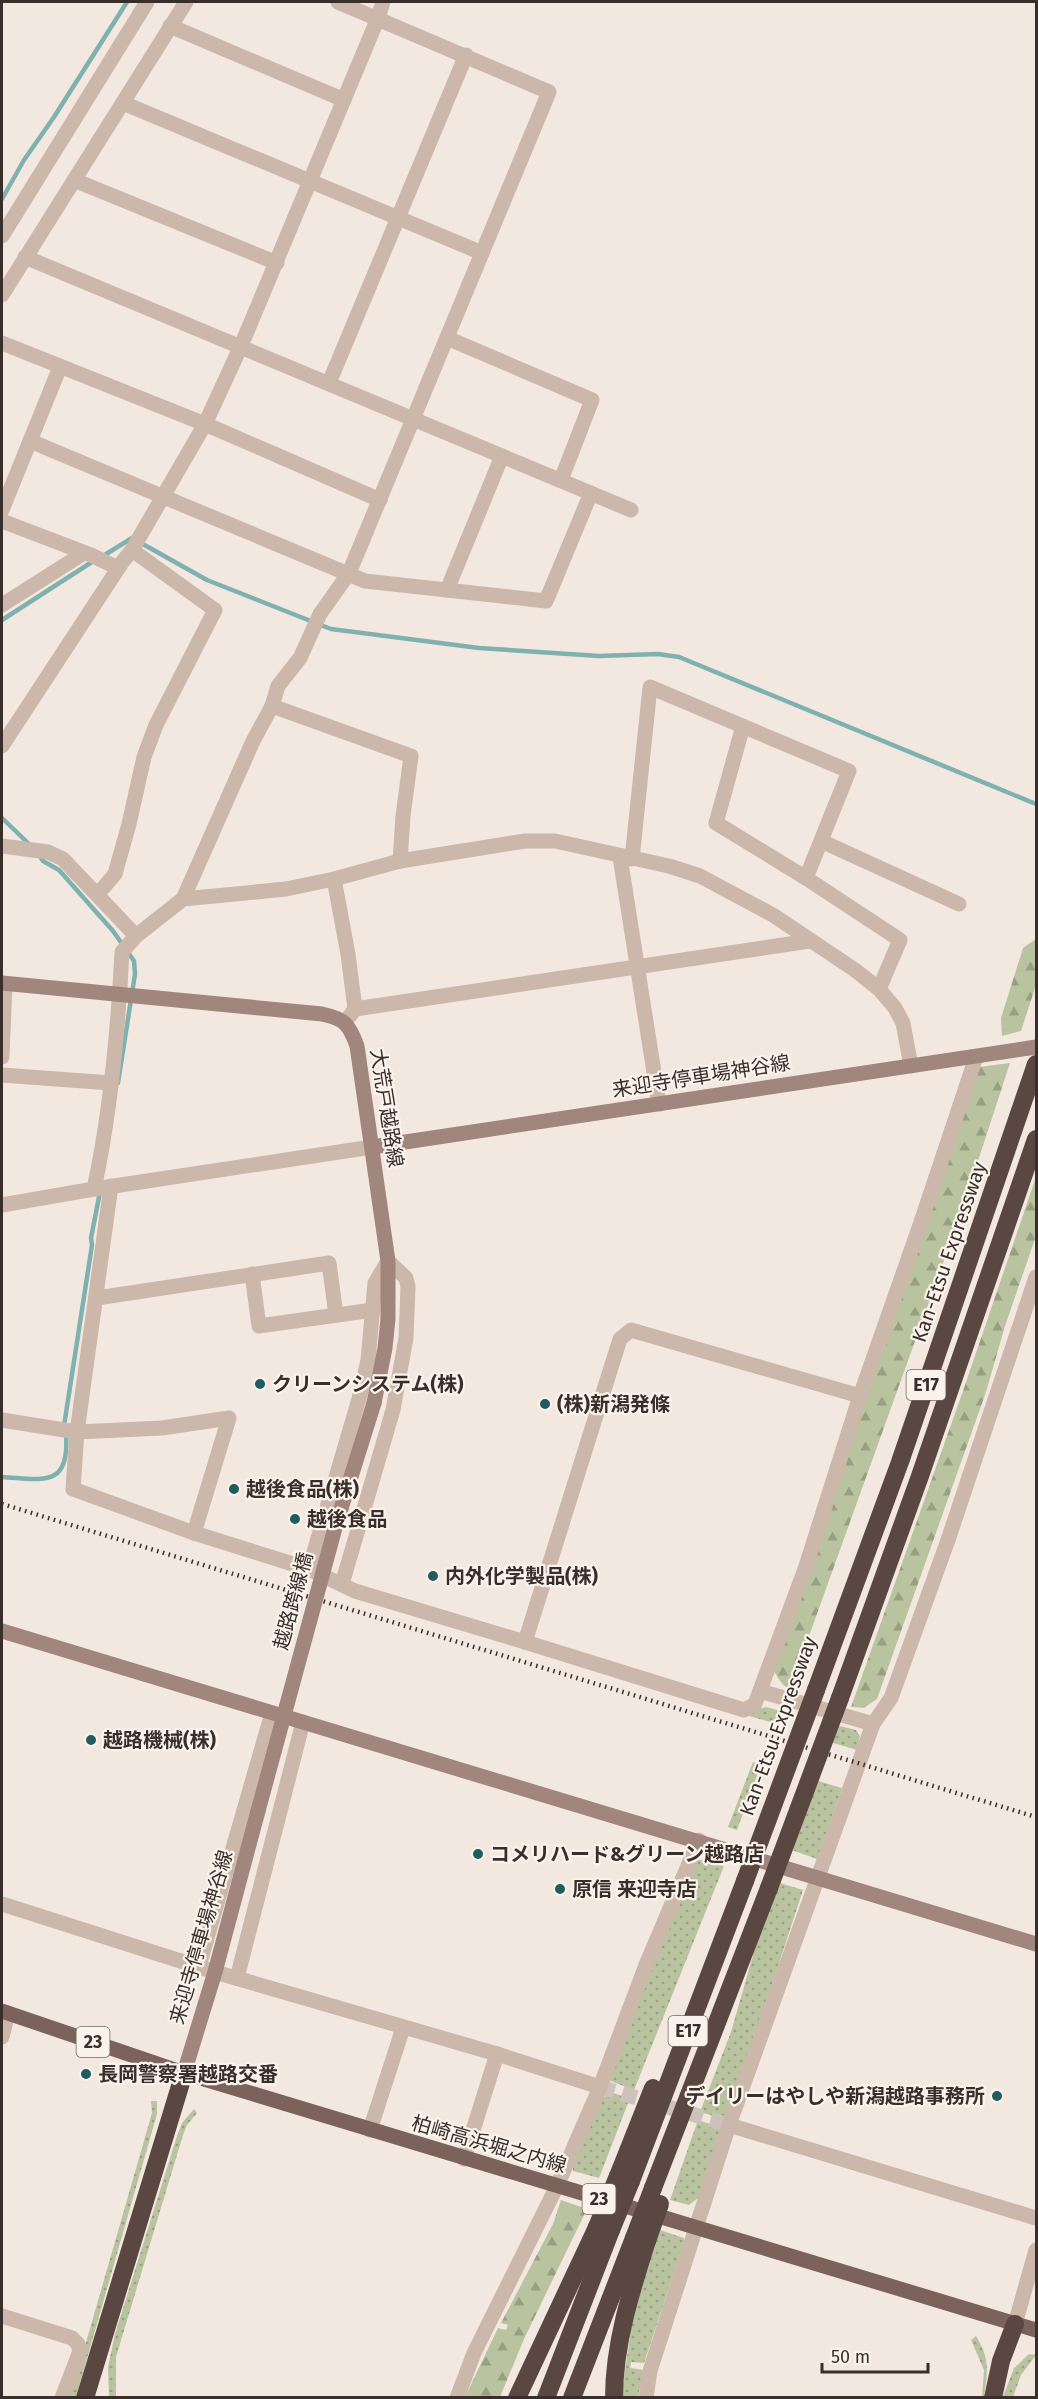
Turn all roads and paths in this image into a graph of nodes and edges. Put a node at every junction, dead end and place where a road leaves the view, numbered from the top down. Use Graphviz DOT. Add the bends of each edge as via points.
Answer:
graph roads {
  1 [pos="147,2"];
  2 [pos="186,2"];
  3 [pos="338,2"];
  4 [pos="383,2"];
  5 [pos="378,18"];
  6 [pos="170,26"];
  7 [pos="466,55"];
  8 [pos="344,100"];
  9 [pos="123,103"];
  10 [pos="74,180"];
  11 [pos="310,182"];
  12 [pos="397,218"];
  13 [pos="2,236"];
  14 [pos="482,253"];
  15 [pos="26,257"];
  16 [pos="277,263"];
  17 [pos="2,295"];
  18 [pos="447,338"];
  19 [pos="2,343"];
  20 [pos="241,346"];
  21 [pos="60,367"];
  22 [pos="328,383"];
  23 [pos="413,419"];
  24 [pos="205,424"];
  25 [pos="30,441"];
  26 [pos="502,456"];
  27 [pos="561,480"];
  28 [pos="591,493"];
  29 [pos="163,498"];
  30 [pos="380,500"];
  31 [pos="2,510"];
  32 [pos="631,510"];
  33 [pos="2,521"];
  34 [pos="132,550"];
  35 [pos="84,553"];
  36 [pos="118,568"];
  37 [pos="349,573"];
  38 [pos="447,590"];
  39 [pos="2,605"];
  40 [pos="272,706"];
  41 [pos="743,726"];
  42 [pos="2,746"];
  43 [pos="821,841"];
  44 [pos="2,846"];
  45 [pos="626,858"];
  46 [pos="400,861"];
  47 [pos="806,878"];
  48 [pos="334,879"];
  49 [pos="98,894"];
  50 [pos="183,899"];
  51 [pos="959,904"];
  52 [pos="136,936"];
  53 [pos="810,941"];
  54 [pos="637,966"];
  55 [pos="3,984"];
  56 [pos="879,990"];
  57 [pos="120,994"];
  58 [pos="354,1009"];
  59 [pos="345,1022"];
  60 [pos="1036,1047"];
  61 [pos="2,1057"];
  62 [pos="976,1057"];
  63 [pos="911,1066"];
  64 [pos="1034,1071"];
  65 [pos="2,1075"];
  66 [pos="111,1083"];
  67 [pos="659,1104"];
  68 [pos="1036,1139"];
  69 [pos="372,1148"];
  70 [pos="111,1186"];
  71 [pos="94,1189"];
  72 [pos="2,1205"];
  73 [pos="388,1261"];
  74 [pos="252,1274"];
  75 [pos="1036,1277"];
  76 [pos="97,1298"];
  77 [pos="374,1310"];
  78 [pos="336,1315"];
  79 [pos="860,1396"];
  80 [pos="374,1403"];
  81 [pos="2,1420"];
  82 [pos="77,1432"];
  83 [pos="194,1533"];
  84 [pos="309,1569"];
  85 [pos="342,1584"];
  86 [pos="2,1631"];
  87 [pos="525,1642"];
  88 [pos="760,1691"];
  89 [pos="272,1713"];
  90 [pos="303,1722"];
  91 [pos="873,1724"];
  92 [pos="258,1811"];
  93 [pos="699,1840"];
  94 [pos="819,1878"];
  95 [pos="2,1904"];
  96 [pos="1036,1944"];
  97 [pos="199,1966"];
  98 [pos="215,1972"];
  99 [pos="237,1977"];
  100 [pos="5,2012"];
  101 [pos="403,2028"];
  102 [pos="2,2037"];
  103 [pos="496,2054"];
  104 [pos="184,2073"];
  105 [pos="600,2087"];
  106 [pos="729,2125"];
  107 [pos="370,2130"];
  108 [pos="464,2159"];
  109 [pos="557,2186"];
  110 [pos="1036,2218"];
  111 [pos="695,2228"];
  112 [pos="604,2229"];
  113 [pos="640,2239"];
  114 [pos="1036,2250"];
  115 [pos="120,2284"];
  116 [pos="2,2316"];
  117 [pos="1015,2324"];
  118 [pos="1036,2330"];
  119 [pos="62,2397"];
  120 [pos="85,2397"];
  121 [pos="98,2397"];
  122 [pos="457,2397"];
  123 [pos="518,2397"];
  124 [pos="546,2397"];
  125 [pos="572,2397"];
  126 [pos="614,2397"];
  127 [pos="646,2397"];
  128 [pos="993,2397"];
  1 -- 13 [label="street"];
  2 -- 6 [label="street"];
  3 -- 5 [label="street"];
  4 -- 5 [label="street"];
  5 -- 7 [label="street"];
  5 -- 8 [label="street"];
  6 -- 8 [label="street"];
  6 -- 9 [label="street"];
  7 -- 12 [label="street"];
  7 -- 14 [label="street" via="549,92"];
  8 -- 11 [label="street"];
  9 -- 10 [label="street"];
  9 -- 11 [label="street"];
  10 -- 15 [label="street"];
  10 -- 16 [label="street"];
  11 -- 12 [label="street"];
  11 -- 16 [label="street"];
  12 -- 14 [label="street"];
  12 -- 22 [label="street"];
  14 -- 18 [label="street"];
  15 -- 17 [label="street"];
  15 -- 20 [label="street"];
  16 -- 20 [label="street"];
  18 -- 23 [label="street"];
  18 -- 27 [label="street" via="592,399"];
  19 -- 21 [label="street"];
  20 -- 22 [label="street"];
  20 -- 24 [label="street"];
  21 -- 24 [label="street"];
  21 -- 25 [label="street"];
  22 -- 23 [label="street"];
  23 -- 26 [label="street"];
  23 -- 30 [label="street"];
  24 -- 29 [label="street"];
  24 -- 30 [label="street"];
  25 -- 29 [label="street"];
  25 -- 31 [label="street"];
  26 -- 27 [label="street"];
  26 -- 38 [label="street"];
  27 -- 28 [label="street"];
  28 -- 32 [label="street"];
  28 -- 38 [label="street" via="546,601"];
  29 -- 34 [label="street"];
  29 -- 37 [label="street"];
  30 -- 37 [label="street"];
  33 -- 35 [label="street"];
  34 -- 36 [label="street"];
  34 -- 49 [label="street" via="215,610 156,725 144,757 115,874"];
  35 -- 36 [label="street"];
  35 -- 39 [label="street"];
  36 -- 42 [label="street"];
  37 -- 38 [label="street" via="365,580"];
  37 -- 40 [label="street" via="320,614 300,658 278,686"];
  40 -- 46 [label="street" via="411,756"];
  40 -- 50 [label="street"];
  41 -- 43 [label="street" via="849,771"];
  41 -- 45 [label="street" via="650,687"];
  41 -- 47 [label="street" via="716,823"];
  43 -- 47 [label="street"];
  43 -- 51 [label="street"];
  44 -- 49 [label="street" via="48,852 63,859"];
  45 -- 46 [label="street" via="540,840"];
  45 -- 53 [label="street" via="700,876 773,915"];
  45 -- 54 [label="street"];
  46 -- 48 [label="street"];
  47 -- 56 [label="street" via="900,940"];
  48 -- 50 [label="street" via="286,889"];
  48 -- 58 [label="street"];
  49 -- 52 [label="street"];
  50 -- 52 [label="street"];
  52 -- 57 [label="street" via="122,951"];
  53 -- 54 [label="street"];
  53 -- 56 [label="street"];
  54 -- 58 [label="street"];
  54 -- 67 [label="street"];
  55 -- 57 [label="main road"];
  55 -- 61 [label="street"];
  56 -- 63 [label="street" via="903,1023"];
  57 -- 59 [label="main road" via="322,1014"];
  57 -- 66 [label="street"];
  58 -- 59 [label="street"];
  59 -- 69 [label="main road, 大荒戸越路線" via="357,1046"];
  60 -- 62 [label="main road, 来迎寺停車場神谷線"];
  62 -- 63 [label="main road, 来迎寺停車場神谷線"];
  62 -- 79 [label="street"];
  63 -- 67 [label="main road, 来迎寺停車場神谷線"];
  64 -- 112 [label="highway, Kan-Etsu Expressway / E17, bridge" via="816,1690 725,1934"];
  65 -- 66 [label="street"];
  66 -- 71 [label="street"];
  67 -- 69 [label="main road, 来迎寺停車場神谷線"];
  68 -- 113 [label="highway, E17, bridge" via="924,1465"];
  69 -- 70 [label="street"];
  69 -- 73 [label="main road, 大荒戸越路線"];
  70 -- 71 [label="street"];
  70 -- 76 [label="street"];
  71 -- 72 [label="street"];
  73 -- 77 [label="street" via="375,1283"];
  73 -- 80 [label="main road, 大荒戸越路線" via="388,1319"];
  73 -- 85 [label="street" via="406,1278 406,1338 393,1410"];
  74 -- 76 [label="street"];
  74 -- 78 [label="street" via="260,1326"];
  74 -- 78 [label="street" via="329,1263"];
  75 -- 91 [label="street" via="891,1698"];
  76 -- 82 [label="street"];
  77 -- 78 [label="street"];
  77 -- 84 [label="street" via="359,1399"];
  79 -- 87 [label="street" via="631,1330 620,1339"];
  79 -- 88 [label="street" via="806,1566"];
  80 -- 92 [label="main road, 越路跨線橋, bridge" via="335,1528"];
  81 -- 82 [label="street"];
  82 -- 83 [label="street" via="73,1489"];
  82 -- 83 [label="street" via="162,1428 229,1418"];
  83 -- 84 [label="street"];
  84 -- 85 [label="street"];
  85 -- 87 [label="street"];
  86 -- 89 [label="main road"];
  87 -- 88 [label="street" via="744,1710 755,1704"];
  88 -- 91 [label="street"];
  89 -- 90 [label="main road"];
  89 -- 97 [label="street"];
  90 -- 93 [label="main road"];
  90 -- 99 [label="street"];
  91 -- 94 [label="street"];
  92 -- 98 [label="main road, 来迎寺停車場神谷線"];
  93 -- 94 [label="main road"];
  93 -- 105 [label="street"];
  94 -- 96 [label="main road"];
  94 -- 106 [label="street"];
  95 -- 97 [label="street"];
  97 -- 98 [label="street"];
  98 -- 99 [label="street"];
  98 -- 104 [label="main road, 来迎寺停車場神谷線"];
  99 -- 101 [label="street"];
  100 -- 102 [label="street"];
  100 -- 104 [label="main road, 柏崎高浜堀之内線 / 23"];
  101 -- 103 [label="street"];
  101 -- 107 [label="street"];
  103 -- 105 [label="street"];
  103 -- 108 [label="street"];
  104 -- 107 [label="main road, 柏崎高浜堀之内線 / 23"];
  104 -- 115 [label="highway"];
  105 -- 109 [label="street"];
  106 -- 110 [label="street"];
  106 -- 111 [label="street"];
  107 -- 108 [label="main road, 柏崎高浜堀之内線 / 23"];
  108 -- 109 [label="main road, 柏崎高浜堀之内線 / 23"];
  109 -- 111 [label="main road, 柏崎高浜堀之内線 / 23"];
  109 -- 122 [label="street" via="474,2353"];
  111 -- 117 [label="main road, 柏崎高浜堀之内線 / 23"];
  111 -- 127 [label="street" via="650,2371"];
  112 -- 123 [label="highway"];
  112 -- 124 [label="highway, Kan-Etsu Expressway"];
  113 -- 125 [label="highway"];
  113 -- 126 [label="highway" via="617,2360"];
  114 -- 117 [label="street"];
  115 -- 120 [label="highway"];
  115 -- 121 [label="highway" via="100,2369"];
  116 -- 119 [label="street" via="72,2338 78,2344 80,2351"];
  117 -- 118 [label="main road, 柏崎高浜堀之内線 / 23"];
  117 -- 128 [label="highway"];
}
